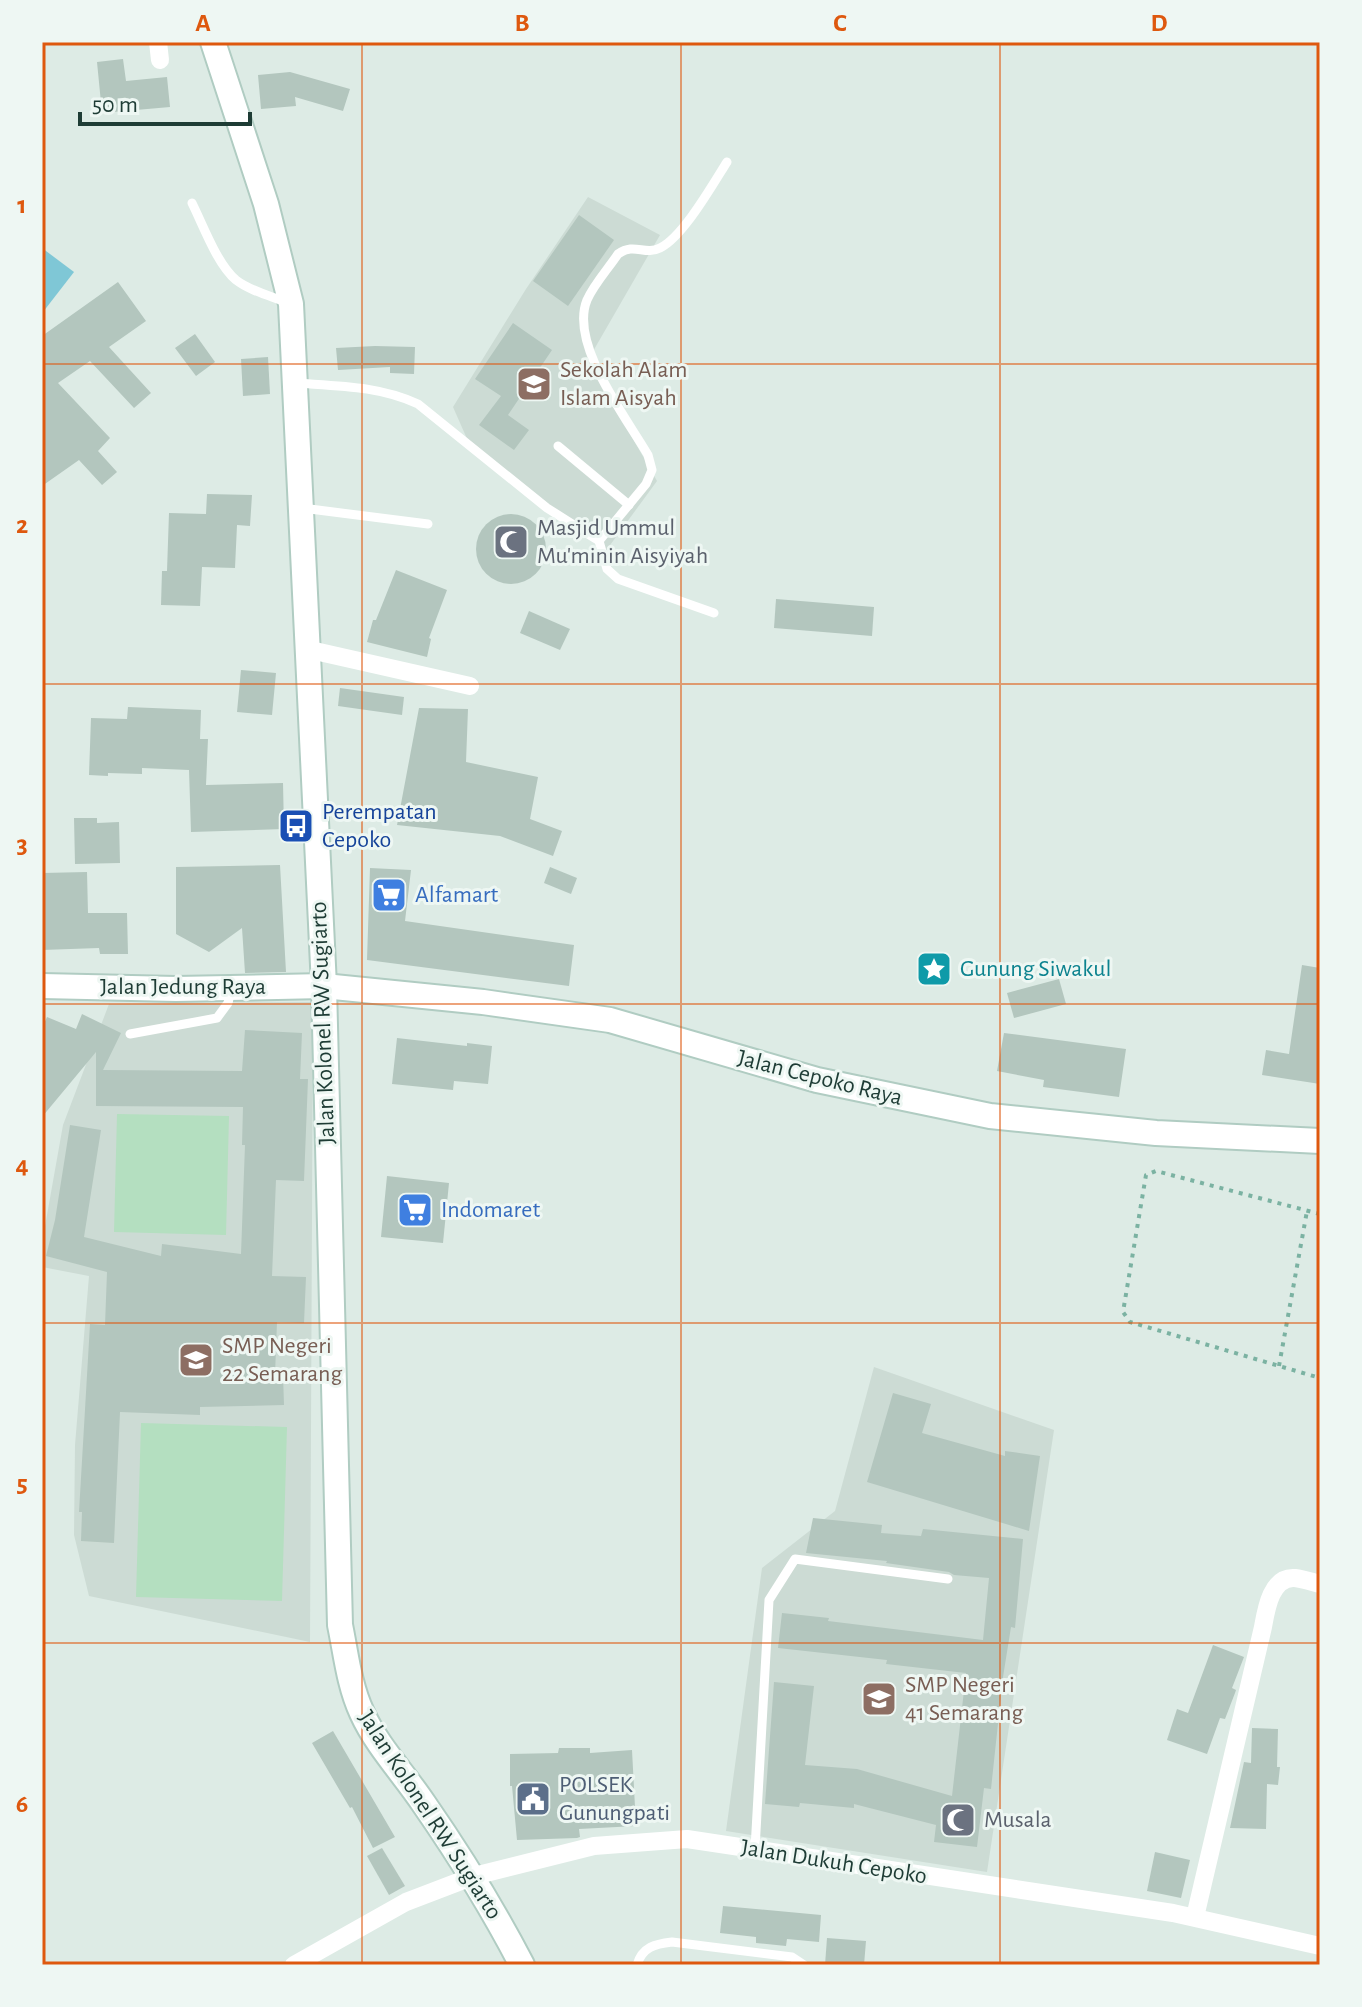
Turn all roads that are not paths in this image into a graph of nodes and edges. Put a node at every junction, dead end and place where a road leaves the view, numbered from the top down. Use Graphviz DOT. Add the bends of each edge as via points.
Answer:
graph roads {
  1 [pos="213,42"];
  2 [pos="727,162"];
  3 [pos="192,203"];
  4 [pos="291,304"];
  5 [pos="296,383"];
  6 [pos="558,446"];
  7 [pos="629,505"];
  8 [pos="302,508"];
  9 [pos="428,524"];
  10 [pos="599,541"];
  11 [pos="714,613"];
  12 [pos="306,649"];
  13 [pos="470,686"];
  14 [pos="42,986"];
  15 [pos="324,986"];
  16 [pos="232,987"];
  17 [pos="130,1034"];
  18 [pos="1320,1141"];
  19 [pos="948,1579"];
  20 [pos="1320,1584"];
  21 [pos="755,1849"];
  22 [pos="474,1876"];
  23 [pos="1195,1917"];
  24 [pos="1320,1946"];
  25 [pos="294,1965"];
  26 [pos="522,1965"];
  27 [pos="637,1965"];
  28 [pos="804,1965"];
  1 -- 4 [label="main road, Jalan Kolonel RW Sugiarto" via="266,204"];
  2 -- 7 [label="lane" via="665,246 654,251 625,249 586,301 582,322 591,358 651,463 650,477"];
  3 -- 4 [label="lane" via="235,279"];
  4 -- 5 [label="main road, Jalan Kolonel RW Sugiarto"];
  5 -- 8 [label="main road, Jalan Kolonel RW Sugiarto"];
  5 -- 10 [label="lane" via="377,390 418,404 547,508"];
  6 -- 7 [label="lane"];
  7 -- 10 [label="lane"];
  8 -- 9 [label="lane"];
  8 -- 12 [label="main road, Jalan Kolonel RW Sugiarto"];
  10 -- 11 [label="lane" via="607,569 618,579"];
  12 -- 13 [label="street"];
  12 -- 15 [label="main road, Jalan Kolonel RW Sugiarto"];
  14 -- 16 [label="main road, Jalan Jedung Raya"];
  15 -- 16 [label="main road, Jalan Jedung Raya"];
  15 -- 18 [label="main road, Jalan Cepoko Raya" via="610,1020 817,1080 990,1116 1156,1133"];
  15 -- 22 [label="main road, Jalan Kolonel RW Sugiarto" via="340,1625 362,1714"];
  16 -- 17 [label="lane" via="217,1018"];
  19 -- 21 [label="lane" via="795,1559 769,1600"];
  20 -- 23 [label="street" via="1292,1577 1281,1582 1266,1606"];
  21 -- 22 [label="street, Jalan Dukuh Cepoko" via="687,1839 594,1846"];
  21 -- 23 [label="street, Jalan Dukuh Cepoko"];
  22 -- 25 [label="street, Jalan Dukuh Cepoko" via="406,1902"];
  22 -- 26 [label="main road, Jalan Kolonel RW Sugiarto"];
  23 -- 24 [label="street, Jalan Dukuh Cepoko"];
  27 -- 28 [label="lane" via="653,1944 672,1942 792,1957"];
}
